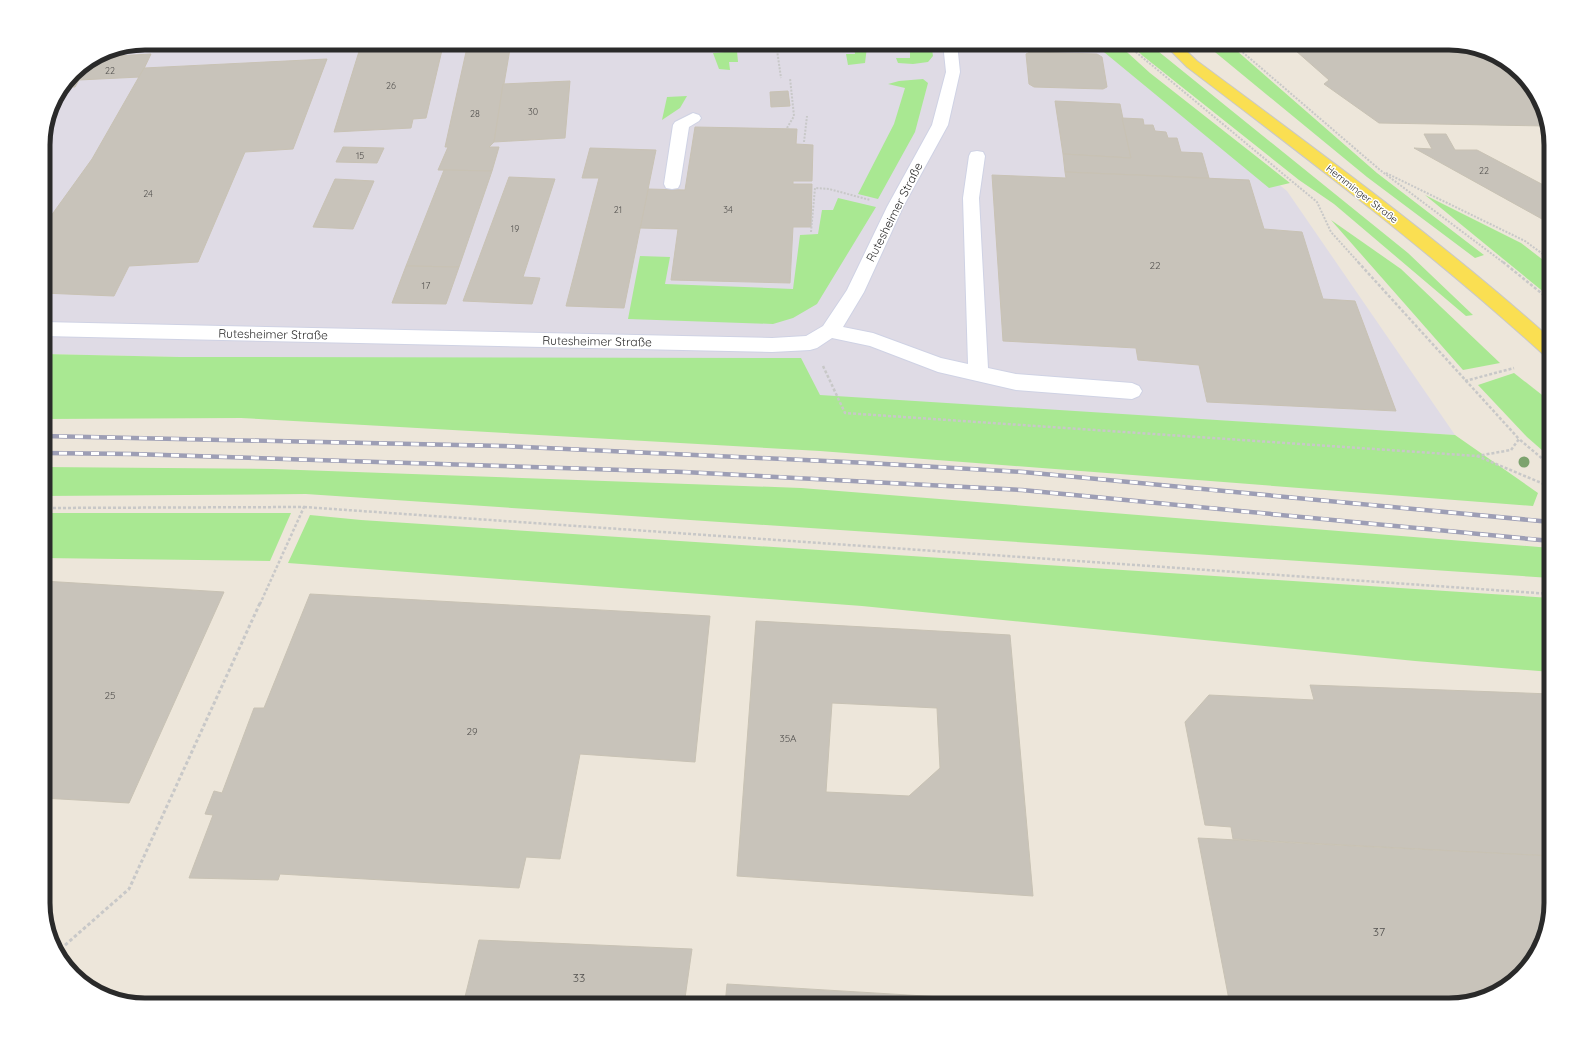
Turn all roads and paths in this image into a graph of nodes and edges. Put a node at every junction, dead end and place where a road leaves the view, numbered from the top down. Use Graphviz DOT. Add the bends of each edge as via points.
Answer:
graph roads {
  1 [pos="777,50"];
  2 [pos="950,50"];
  3 [pos="1133,50"];
  4 [pos="1177,50"];
  5 [pos="1240,50"];
  6 [pos="781,78"];
  7 [pos="790,78"];
  8 [pos="808,116"];
  9 [pos="693,118"];
  10 [pos="787,128"];
  11 [pos="804,142"];
  12 [pos="977,156"];
  13 [pos="1380,170"];
  14 [pos="672,184"];
  15 [pos="895,207"];
  16 [pos="811,232"];
  17 [pos="1544,255"];
  18 [pos="1544,295"];
  19 [pos="50,329"];
  20 [pos="830,330"];
  21 [pos="810,343"];
  22 [pos="1544,344"];
  23 [pos="1514,368"];
  24 [pos="978,374"];
  25 [pos="1466,381"];
  26 [pos="1132,391"];
  27 [pos="1519,439"];
  28 [pos="1477,456"];
  29 [pos="1544,460"];
  30 [pos="1544,484"];
  31 [pos="304,507"];
  32 [pos="50,508"];
  33 [pos="1544,594"];
  34 [pos="62,948"];
  1 -- 6 [label="path"];
  2 -- 15 [label="street, Rutesheimer Straße" via="952,72 940,125"];
  3 -- 25 [label="path" via="1317,202 1331,232"];
  4 -- 22 [label="main road, Hemminger Straße" via="1192,64 1463,273"];
  5 -- 13 [label="path"];
  7 -- 10 [label="path" via="794,116"];
  8 -- 11 [label="path"];
  9 -- 14 [label="street" via="681,125"];
  12 -- 24 [label="street" via="971,198"];
  13 -- 17 [label="path" via="1525,240"];
  13 -- 18 [label="path"];
  15 -- 16 [label="path" via="829,189 815,188"];
  15 -- 20 [label="street, Rutesheimer Straße" via="855,292"];
  19 -- 21 [label="street, Rutesheimer Straße" via="772,345"];
  20 -- 21 [label="street, Rutesheimer Straße"];
  20 -- 24 [label="street" via="872,340 938,365"];
  21 -- 28 [label="path" via="845,413"];
  23 -- 25 [label="path"];
  24 -- 26 [label="street" via="1016,382"];
  25 -- 27 [label="path"];
  27 -- 28 [label="path" via="1510,450"];
  27 -- 29 [label="path"];
  28 -- 30 [label="path"];
  31 -- 32 [label="path"];
  31 -- 33 [label="path"];
  31 -- 34 [label="path" via="129,889"];
}
